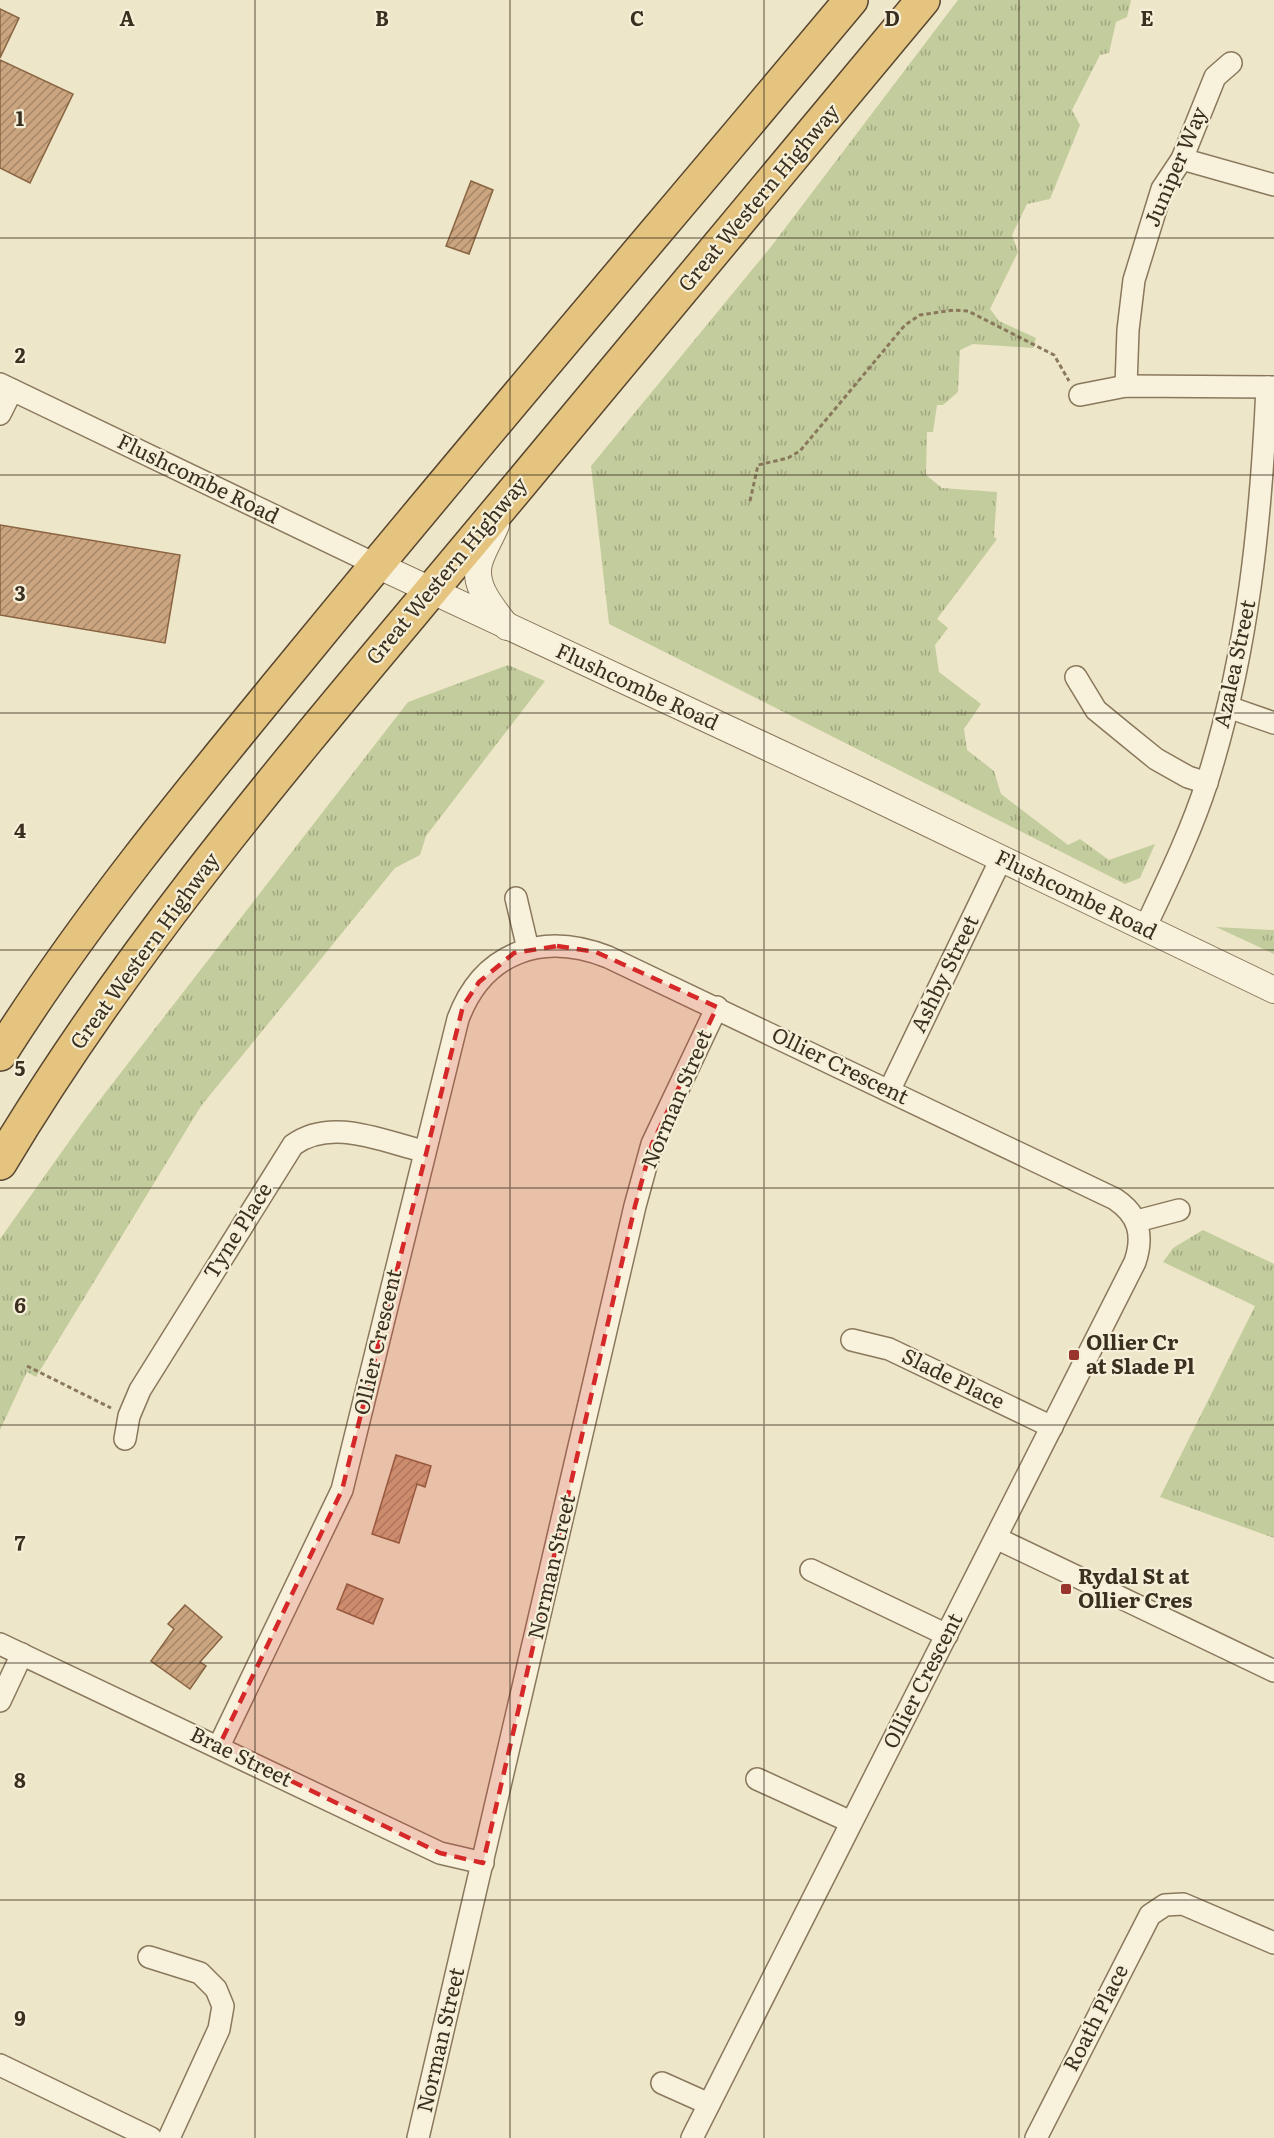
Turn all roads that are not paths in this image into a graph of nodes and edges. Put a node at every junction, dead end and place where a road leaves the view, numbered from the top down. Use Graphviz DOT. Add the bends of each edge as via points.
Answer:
graph roads {
  1 [pos="851,0"];
  2 [pos="923,0"];
  3 [pos="1231,63"];
  4 [pos="1182,159"];
  5 [pos="1274,185"];
  6 [pos="1126,386"];
  7 [pos="6,387"];
  8 [pos="1271,387"];
  9 [pos="1080,395"];
  10 [pos="0,414"];
  11 [pos="503,504"];
  12 [pos="377,565"];
  13 [pos="431,591"];
  14 [pos="507,627"];
  15 [pos="1076,677"];
  16 [pos="1228,707"];
  17 [pos="1274,723"];
  18 [pos="1207,783"];
  19 [pos="1001,859"];
  20 [pos="516,898"];
  21 [pos="1144,928"];
  22 [pos="528,949"];
  23 [pos="1274,990"];
  24 [pos="717,1007"];
  25 [pos="0,1054"];
  26 [pos="890,1089"];
  27 [pos="423,1151"];
  28 [pos="0,1163"];
  29 [pos="1179,1210"];
  30 [pos="1137,1221"];
  31 [pos="852,1340"];
  32 [pos="1052,1427"];
  33 [pos="125,1439"];
  34 [pos="996,1538"];
  35 [pos="811,1570"];
  36 [pos="947,1635"];
  37 [pos="0,1644"];
  38 [pos="22,1654"];
  39 [pos="1274,1671"];
  40 [pos="0,1701"];
  41 [pos="219,1746"];
  42 [pos="757,1779"];
  43 [pos="851,1822"];
  44 [pos="483,1863"];
  45 [pos="1274,1943"];
  46 [pos="149,1958"];
  47 [pos="0,2065"];
  48 [pos="662,2083"];
  49 [pos="709,2104"];
  50 [pos="151,2138"];
  51 [pos="169,2138"];
  52 [pos="417,2138"];
  53 [pos="692,2138"];
  54 [pos="1036,2138"];
  1 -- 12 [label="highway"];
  2 -- 11 [label="highway, Great Western Highway"];
  3 -- 4 [label="street, Juniper Way" via="1215,76"];
  4 -- 5 [label="street"];
  4 -- 6 [label="street, Juniper Way" via="1162,189 1134,280"];
  6 -- 8 [label="street"];
  6 -- 9 [label="street"];
  7 -- 10 [label="street"];
  7 -- 12 [label="street, Flushcombe Road"];
  8 -- 16 [label="street, Azalea Street" via="1252,586"];
  11 -- 13 [label="highway, Great Western Highway"];
  11 -- 14 [label="street" via="481,557 478,575 484,594"];
  12 -- 13 [label="street, Flushcombe Road"];
  12 -- 25 [label="highway" via="149,843"];
  13 -- 14 [label="street, Flushcombe Road"];
  13 -- 28 [label="highway, Great Western Highway" via="274,777 138,953"];
  14 -- 19 [label="street, Flushcombe Road"];
  15 -- 18 [label="street" via="1096,710 1156,759"];
  16 -- 17 [label="street"];
  16 -- 18 [label="street, Azalea Street"];
  18 -- 21 [label="street, Azalea Street"];
  19 -- 21 [label="street, Flushcombe Road"];
  19 -- 26 [label="street, Ashby Street"];
  20 -- 22 [label="street"];
  21 -- 23 [label="street, Flushcombe Road"];
  22 -- 24 [label="street, Ollier Crescent" via="557,946 596,952"];
  22 -- 27 [label="street, Ollier Crescent" via="496,965 479,981 463,1006"];
  24 -- 26 [label="street, Ollier Crescent"];
  24 -- 44 [label="street, Norman Street" via="652,1144 635,1206"];
  26 -- 30 [label="street, Ollier Crescent" via="1115,1199"];
  27 -- 33 [label="street, Tyne Place" via="335,1131 311,1134 293,1145 140,1390"];
  27 -- 41 [label="street, Ollier Crescent" via="342,1490"];
  29 -- 30 [label="street"];
  30 -- 32 [label="street, Ollier Crescent" via="1140,1238 1135,1262"];
  31 -- 32 [label="street, Slade Place" via="889,1349"];
  32 -- 34 [label="street, Ollier Crescent"];
  34 -- 36 [label="street, Ollier Crescent"];
  34 -- 39 [label="street"];
  35 -- 36 [label="street"];
  36 -- 43 [label="street, Ollier Crescent"];
  37 -- 38 [label="street, Brae Street"];
  38 -- 40 [label="street"];
  38 -- 41 [label="street, Brae Street"];
  41 -- 44 [label="street, Brae Street" via="440,1853"];
  42 -- 43 [label="street"];
  43 -- 49 [label="street, Ollier Crescent"];
  44 -- 52 [label="street, Norman Street"];
  45 -- 54 [label="street, Roath Place" via="1162,1897 1144,1924"];
  46 -- 51 [label="street" via="200,1973 216,1989 223,2006 219,2030"];
  47 -- 50 [label="street"];
  48 -- 49 [label="street"];
  49 -- 53 [label="street, Ollier Crescent"];
}
